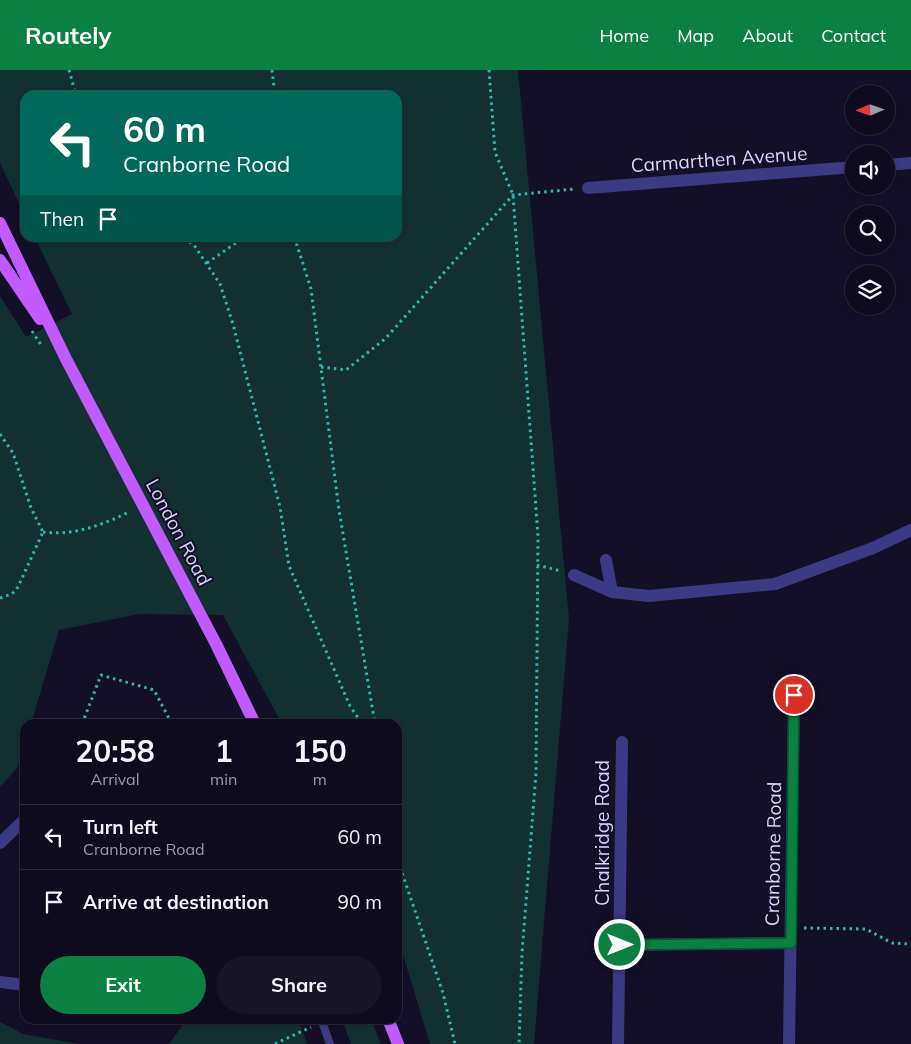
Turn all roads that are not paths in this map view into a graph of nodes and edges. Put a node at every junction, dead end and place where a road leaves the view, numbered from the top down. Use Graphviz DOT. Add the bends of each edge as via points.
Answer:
graph roads {
  1 [pos="911,163"];
  2 [pos="895,164"];
  3 [pos="845,168"];
  4 [pos="588,188"];
  5 [pos="0,223"];
  6 [pos="0,260"];
  7 [pos="66,359"];
  8 [pos="911,530"];
  9 [pos="606,560"];
  10 [pos="574,575"];
  11 [pos="612,592"];
  12 [pos="794,695"];
  13 [pos="253,719"];
  14 [pos="622,742"];
  15 [pos="20,824"];
  16 [pos="0,842"];
  17 [pos="791,943"];
  18 [pos="620,945"];
  19 [pos="0,982"];
  20 [pos="20,984"];
  21 [pos="322,1024"];
  22 [pos="390,1024"];
  23 [pos="330,1044"];
  24 [pos="398,1044"];
  25 [pos="618,1044"];
  26 [pos="789,1044"];
  1 -- 2 [label="street"];
  3 -- 4 [label="street, Carmarthen Avenue"];
  5 -- 7 [label="main road, London Road"];
  6 -- 7 [label="main road, London Road"];
  7 -- 13 [label="main road, London Road"];
  8 -- 11 [label="street" via="873,548 775,584 649,596"];
  9 -- 11 [label="street"];
  10 -- 11 [label="street"];
  12 -- 17 [label="street, Cranborne Road"];
  14 -- 18 [label="street, Chalkridge Road"];
  15 -- 16 [label="street"];
  17 -- 18 [label="street"];
  17 -- 26 [label="street, Cranborne Road"];
  18 -- 25 [label="street, Chalkridge Road"];
  19 -- 20 [label="street"];
  21 -- 23 [label="lane"];
  22 -- 24 [label="main road"];
}
